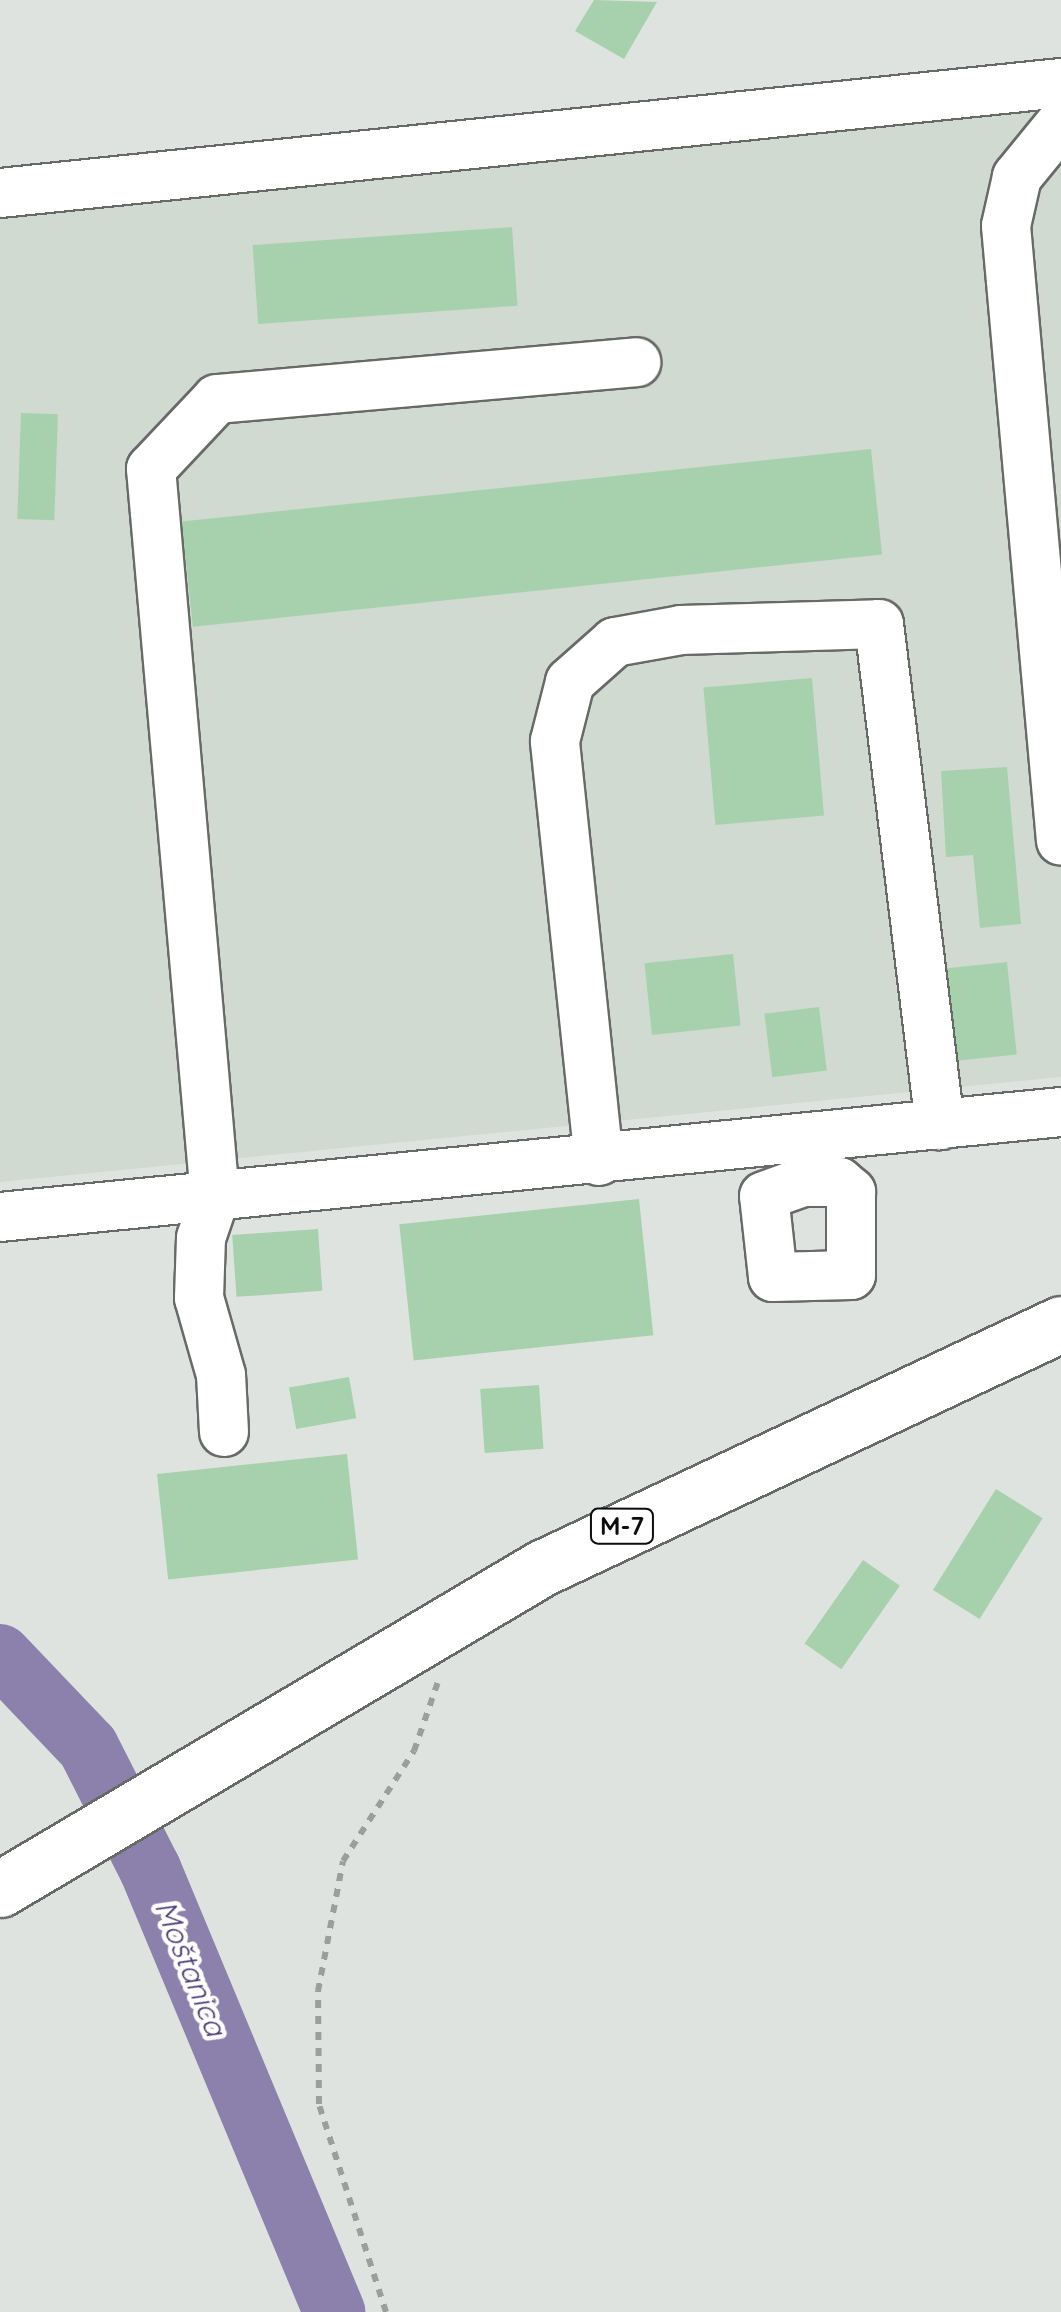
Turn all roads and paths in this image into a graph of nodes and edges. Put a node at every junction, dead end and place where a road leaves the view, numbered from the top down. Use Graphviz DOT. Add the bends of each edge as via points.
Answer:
graph roads {
  1 [pos="1061,83"];
  2 [pos="1061,123"];
  3 [pos="0,193"];
  4 [pos="636,362"];
  5 [pos="1060,816"];
  6 [pos="1061,1112"];
  7 [pos="940,1125"];
  8 [pos="599,1160"];
  9 [pos="215,1198"];
  10 [pos="0,1218"];
  11 [pos="1061,1324"];
  12 [pos="224,1432"];
  13 [pos="463,1612"];
  14 [pos="18,1878"];
  15 [pos="386,2312"];
  1 -- 3 [label="street"];
  2 -- 5 [label="street" via="1017,177 1006,226"];
  4 -- 9 [label="street" via="217,399 150,469"];
  6 -- 7 [label="street"];
  7 -- 8 [label="street" via="800,1161"];
  7 -- 8 [label="street" via="879,624 681,630 615,642 570,682 556,741"];
  8 -- 9 [label="street"];
  9 -- 10 [label="street"];
  9 -- 12 [label="street" via="201,1238 199,1298 221,1374"];
  11 -- 13 [label="main road, M-7" via="730,1472"];
  13 -- 14 [label="main road, M-7"];
  13 -- 15 [label="path" via="414,1751 342,1861 318,1991 319,2104"];
}
